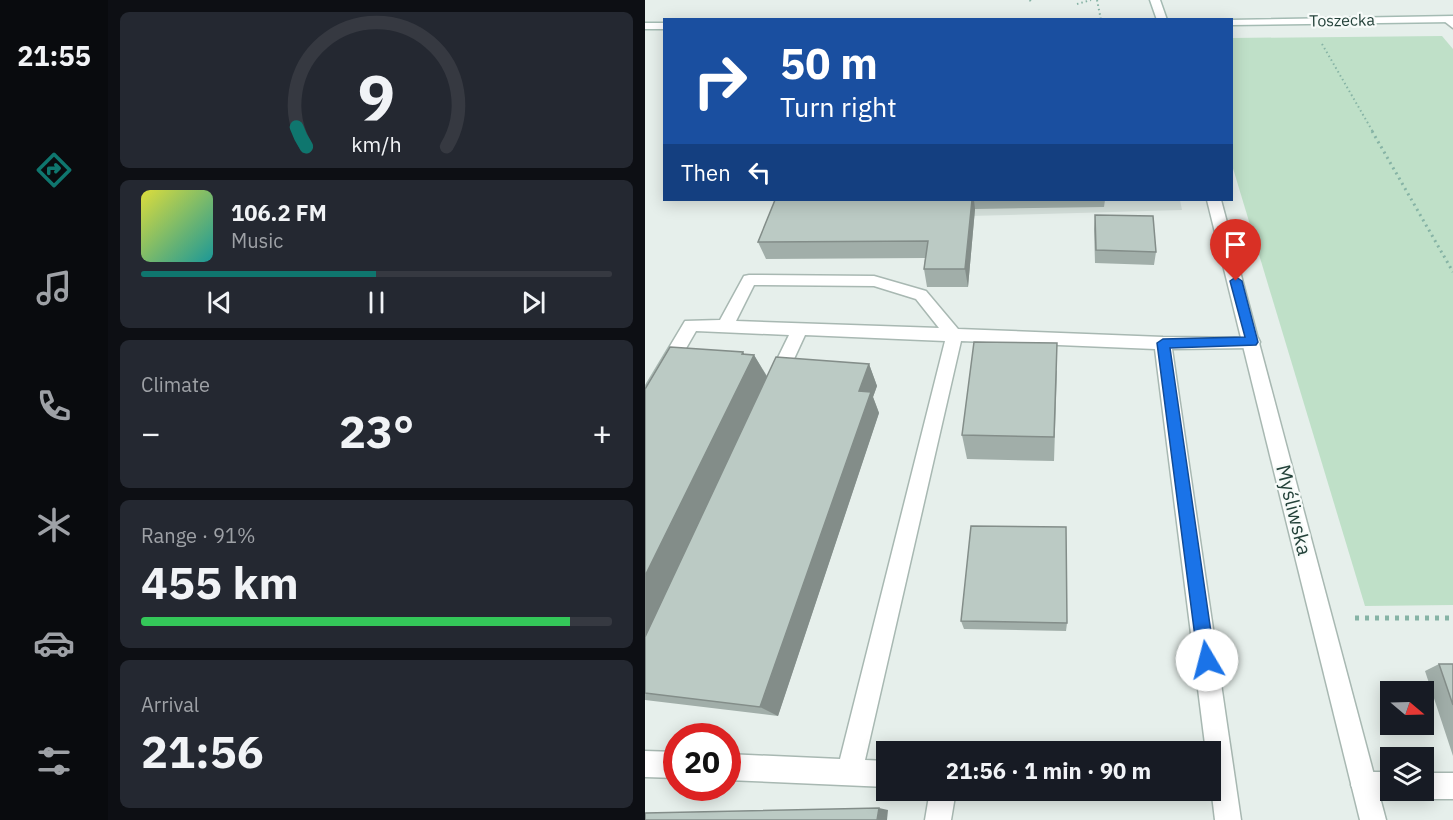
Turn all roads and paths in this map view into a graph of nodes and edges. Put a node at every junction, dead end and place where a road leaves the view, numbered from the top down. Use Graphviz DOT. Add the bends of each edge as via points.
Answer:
graph roads {
  1 [pos="1092,0"];
  2 [pos="1097,0"];
  3 [pos="1155,0"];
  4 [pos="1077,4"];
  5 [pos="1101,18"];
  6 [pos="1161,18"];
  7 [pos="1451,21"];
  8 [pos="1233,22"];
  9 [pos="645,26"];
  10 [pos="663,26"];
  11 [pos="1321,41"];
  12 [pos="1214,201"];
  13 [pos="1453,272"];
  14 [pos="725,327"];
  15 [pos="799,330"];
  16 [pos="954,336"];
  17 [pos="1252,342"];
  18 [pos="1163,343"];
  19 [pos="770,394"];
  20 [pos="645,404"];
  21 [pos="1322,618"];
  22 [pos="1453,618"];
  23 [pos="645,764"];
  24 [pos="663,765"];
  25 [pos="741,768"];
  26 [pos="849,773"];
  27 [pos="876,774"];
  28 [pos="1364,785"];
  29 [pos="1380,785"];
  30 [pos="1434,786"];
  31 [pos="1453,786"];
  32 [pos="941,801"];
  33 [pos="938,820"];
  34 [pos="1228,820"];
  35 [pos="1373,820"];
  1 -- 4 [label="path"];
  2 -- 5 [label="path"];
  3 -- 6 [label="street"];
  7 -- 8 [label="street, Toszecka"];
  9 -- 10 [label="street"];
  11 -- 13 [label="path"];
  12 -- 17 [label="street, Myśliwska"];
  14 -- 15 [label="street"];
  14 -- 16 [label="street" via="749,280 874,281 921,296"];
  14 -- 20 [label="street" via="691,325"];
  15 -- 16 [label="street"];
  15 -- 19 [label="street"];
  16 -- 18 [label="street"];
  16 -- 26 [label="street"];
  17 -- 18 [label="street"];
  17 -- 21 [label="street, Myśliwska"];
  18 -- 34 [label="street"];
  21 -- 22 [label="path"];
  21 -- 28 [label="street, Myśliwska"];
  23 -- 24 [label="street"];
  25 -- 26 [label="street"];
  26 -- 27 [label="street"];
  28 -- 29 [label="street"];
  28 -- 35 [label="street, Myśliwska"];
  30 -- 31 [label="street"];
  32 -- 33 [label="street"];
}
